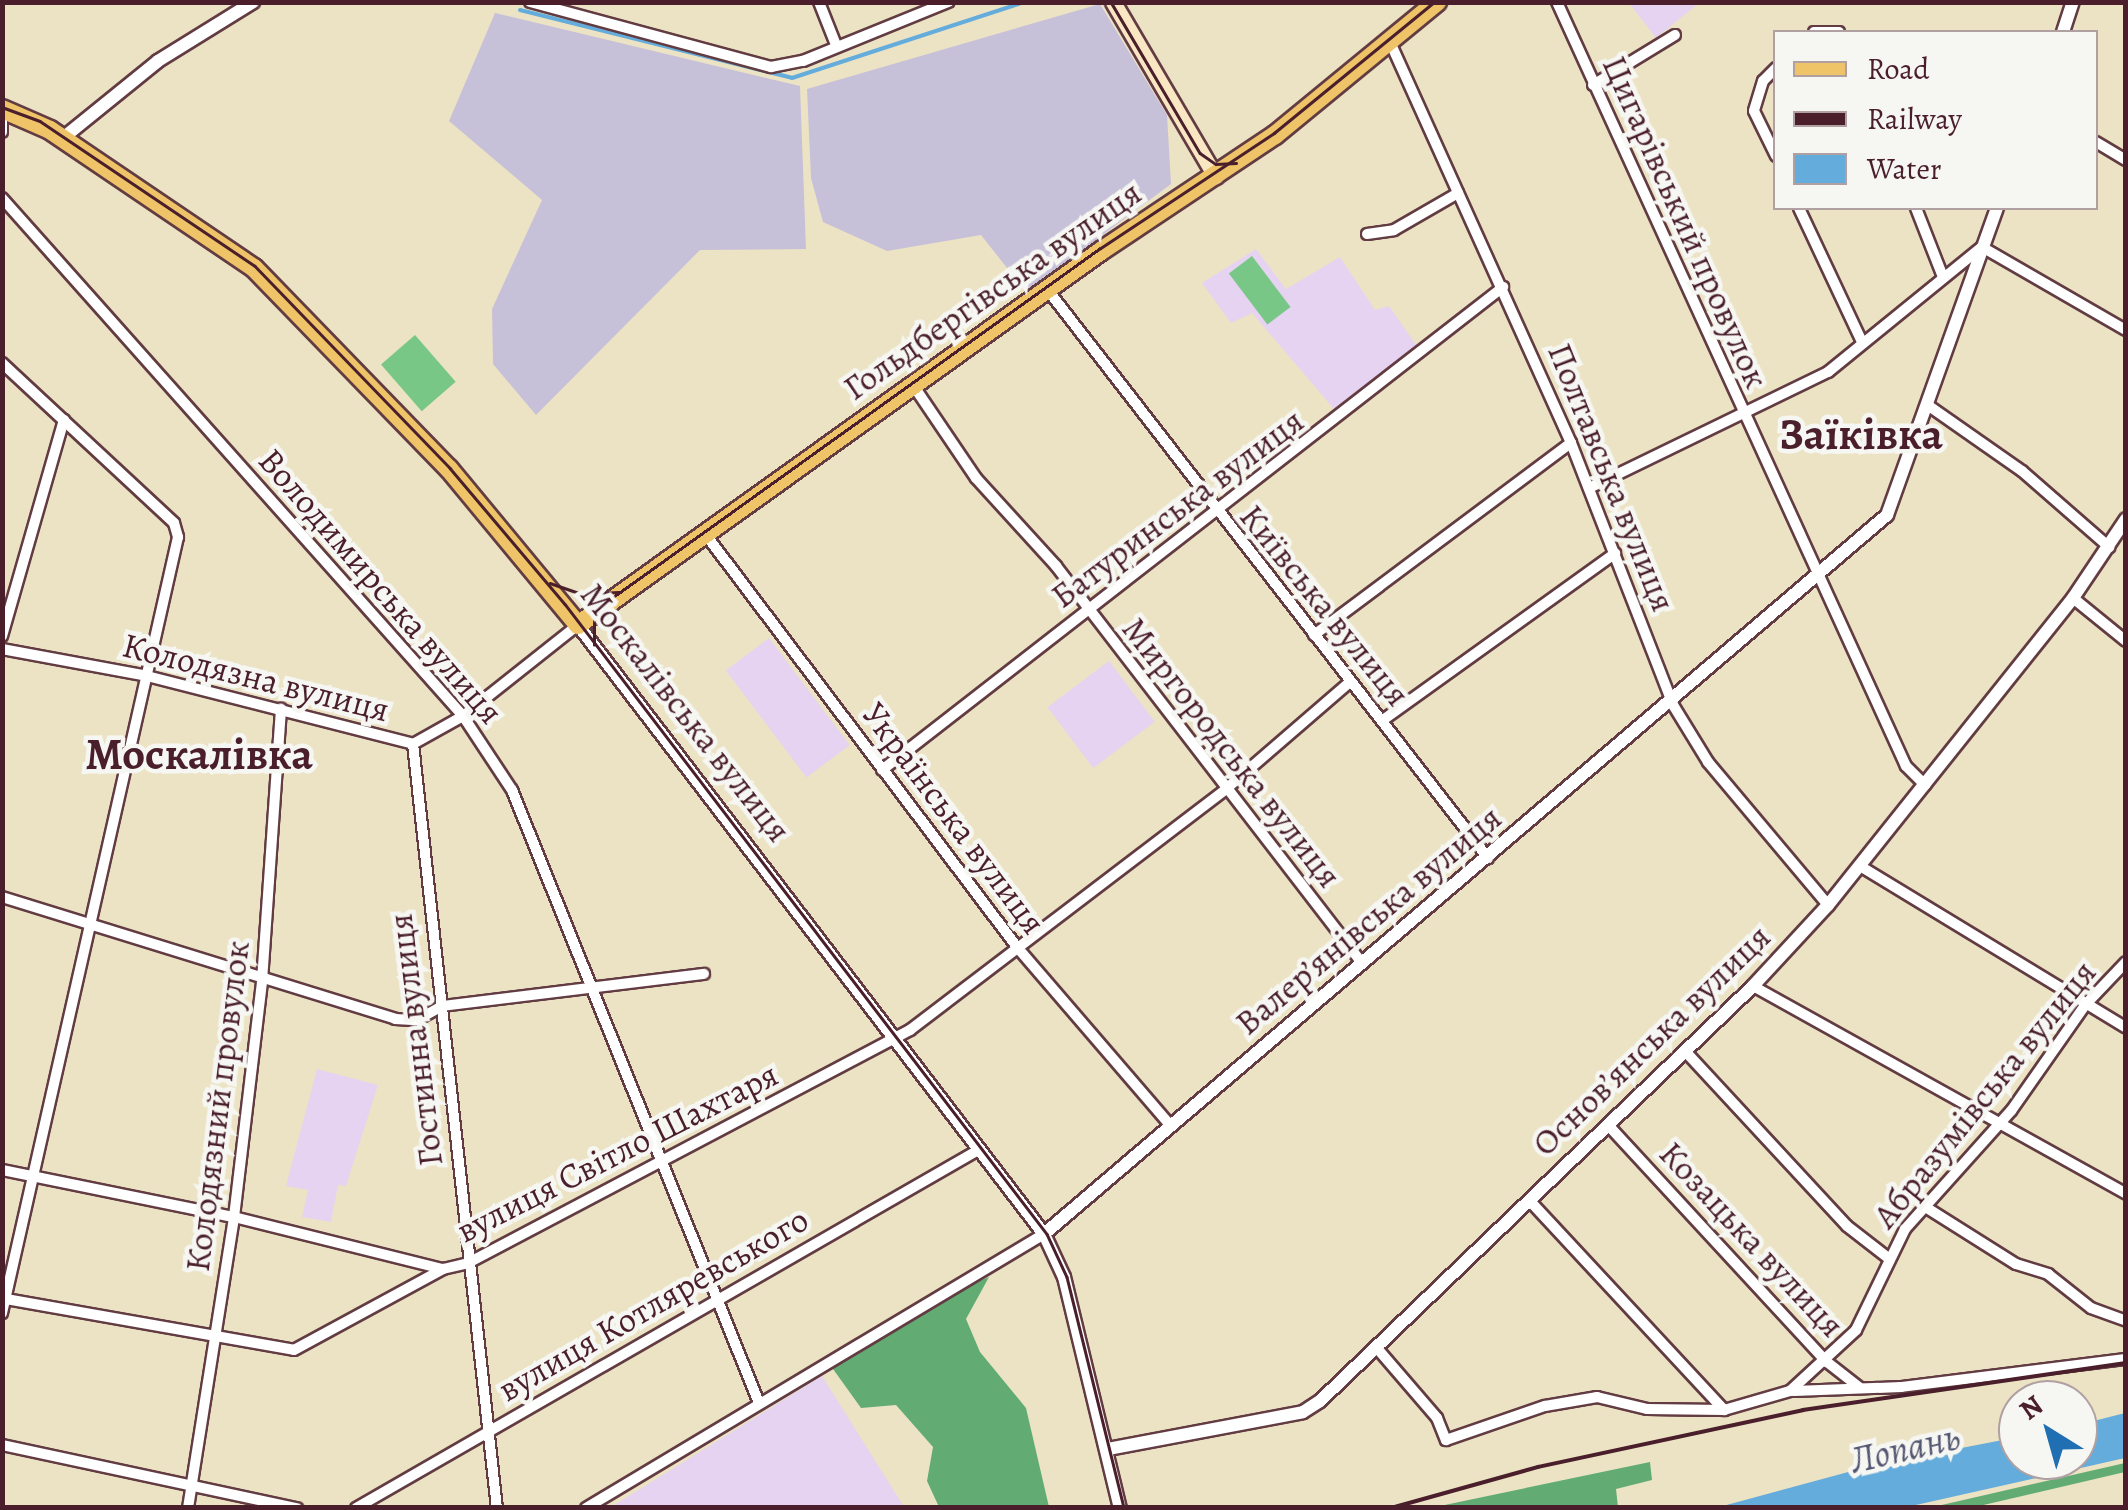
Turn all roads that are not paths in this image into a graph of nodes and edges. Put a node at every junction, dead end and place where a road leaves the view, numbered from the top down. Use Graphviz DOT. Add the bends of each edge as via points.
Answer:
graph roads {
  1 [pos="253,2"];
  2 [pos="530,2"];
  3 [pos="819,2"];
  4 [pos="948,2"];
  5 [pos="1113,2"];
  6 [pos="1437,2"];
  7 [pos="1557,2"];
  8 [pos="2073,2"];
  9 [pos="236,6"];
  10 [pos="2063,30"];
  11 [pos="1675,35"];
  12 [pos="1390,42"];
  13 [pos="836,45"];
  14 [pos="1773,71"];
  15 [pos="1593,84"];
  16 [pos="2,109"];
  17 [pos="2,118"];
  18 [pos="2,132"];
  19 [pos="63,138"];
  20 [pos="2098,143"];
  21 [pos="1773,150"];
  22 [pos="2126,160"];
  23 [pos="1215,176"];
  24 [pos="1458,193"];
  25 [pos="2,198"];
  26 [pos="1800,210"];
  27 [pos="1917,210"];
  28 [pos="1997,210"];
  29 [pos="1367,234"];
  30 [pos="1982,247"];
  31 [pos="1943,277"];
  32 [pos="1503,287"];
  33 [pos="1047,289"];
  34 [pos="2126,330"];
  35 [pos="1861,340"];
  36 [pos="2,363"];
  37 [pos="913,385"];
  38 [pos="1929,406"];
  39 [pos="1743,414"];
  40 [pos="64,420"];
  41 [pos="1570,443"];
  42 [pos="1588,488"];
  43 [pos="1214,512"];
  44 [pos="2126,520"];
  45 [pos="706,535"];
  46 [pos="2108,547"];
  47 [pos="1615,553"];
  48 [pos="1818,576"];
  49 [pos="2073,598"];
  50 [pos="1088,611"];
  51 [pos="578,625"];
  52 [pos="1314,635"];
  53 [pos="2,636"];
  54 [pos="2126,641"];
  55 [pos="2,649"];
  56 [pos="147,676"];
  57 [pos="1350,682"];
  58 [pos="1672,705"];
  59 [pos="281,708"];
  60 [pos="463,716"];
  61 [pos="1383,720"];
  62 [pos="413,744"];
  63 [pos="882,770"];
  64 [pos="1925,784"];
  65 [pos="1226,789"];
  66 [pos="1488,858"];
  67 [pos="1860,866"];
  68 [pos="2,897"];
  69 [pos="1828,905"];
  70 [pos="87,920"];
  71 [pos="1016,948"];
  72 [pos="2126,962"];
  73 [pos="1362,964"];
  74 [pos="704,974"];
  75 [pos="262,981"];
  76 [pos="1753,986"];
  77 [pos="596,987"];
  78 [pos="2086,1004"];
  79 [pos="442,1006"];
  80 [pos="2126,1028"];
  81 [pos="896,1038"];
  82 [pos="1685,1051"];
  83 [pos="1608,1124"];
  84 [pos="1994,1124"];
  85 [pos="1170,1125"];
  86 [pos="980,1149"];
  87 [pos="661,1164"];
  88 [pos="2,1170"];
  89 [pos="29,1180"];
  90 [pos="2126,1194"];
  91 [pos="1529,1200"];
  92 [pos="1926,1208"];
  93 [pos="234,1217"];
  94 [pos="1044,1234"];
  95 [pos="1887,1257"];
  96 [pos="468,1263"];
  97 [pos="443,1270"];
  98 [pos="716,1296"];
  99 [pos="6,1299"];
  100 [pos="2,1313"];
  101 [pos="2126,1321"];
  102 [pos="218,1335"];
  103 [pos="1376,1347"];
  104 [pos="2126,1359"];
  105 [pos="1827,1362"];
  106 [pos="1859,1387"];
  107 [pos="1790,1391"];
  108 [pos="759,1402"];
  109 [pos="1724,1410"];
  110 [pos="486,1438"];
  111 [pos="2,1445"];
  112 [pos="1108,1449"];
  113 [pos="193,1481"];
  114 [pos="188,1508"];
  115 [pos="297,1508"];
  116 [pos="356,1508"];
  117 [pos="498,1508"];
  118 [pos="586,1508"];
  119 [pos="1120,1508"];
  1 -- 9 [label="street"];
  2 -- 13 [label="street" via="771,67"];
  3 -- 13 [label="street"];
  4 -- 13 [label="street"];
  5 -- 23 [label="main road"];
  6 -- 12 [label="main road, Гольдбергівська вулиця"];
  7 -- 15 [label="street, Цигарівський провулок"];
  8 -- 10 [label="street"];
  9 -- 19 [label="street"];
  11 -- 15 [label="street"];
  12 -- 23 [label="main road, Гольдбергівська вулиця"];
  12 -- 24 [label="street, Полтавська вулиця"];
  14 -- 21 [label="street" via="1754,111"];
  15 -- 39 [label="street, Цигарівський провулок"];
  16 -- 19 [label="main road, Москалівська вулиця"];
  17 -- 18 [label="street"];
  19 -- 51 [label="main road, Москалівська вулиця" via="254,268 449,470"];
  20 -- 22 [label="street"];
  23 -- 33 [label="main road, Гольдбергівська вулиця"];
  24 -- 29 [label="street" via="1394,230"];
  24 -- 32 [label="street, Полтавська вулиця"];
  25 -- 60 [label="street, Володимирська вулиця"];
  26 -- 35 [label="street"];
  27 -- 31 [label="street"];
  28 -- 30 [label="street, Валер’янівська вулиця"];
  30 -- 31 [label="street"];
  30 -- 34 [label="street"];
  30 -- 38 [label="street, Валер’янівська вулиця"];
  31 -- 35 [label="street"];
  32 -- 41 [label="street, Полтавська вулиця"];
  32 -- 43 [label="street, Батуринська вулиця"];
  33 -- 37 [label="main road, Гольдбергівська вулиця"];
  33 -- 43 [label="street, Київська вулиця"];
  35 -- 39 [label="street" via="1828,372"];
  36 -- 40 [label="street"];
  37 -- 45 [label="main road, Гольдбергівська вулиця"];
  37 -- 50 [label="street, Миргородська вулиця" via="976,478"];
  38 -- 46 [label="street" via="2022,471"];
  38 -- 48 [label="street, Валер’янівська вулиця" via="1887,515"];
  39 -- 42 [label="street"];
  39 -- 48 [label="street, Цигарівський провулок"];
  40 -- 53 [label="street"];
  40 -- 56 [label="street" via="174,523 178,537"];
  41 -- 42 [label="street, Полтавська вулиця"];
  41 -- 52 [label="street"];
  42 -- 47 [label="street, Полтавська вулиця"];
  43 -- 50 [label="street, Батуринська вулиця"];
  43 -- 52 [label="street, Київська вулиця"];
  44 -- 46 [label="street, Основ’янська вулиця"];
  45 -- 51 [label="main road, Гольдбергівська вулиця"];
  45 -- 63 [label="street, Українська вулиця"];
  46 -- 49 [label="street, Основ’янська вулиця"];
  47 -- 58 [label="street, Полтавська вулиця"];
  47 -- 61 [label="street"];
  48 -- 58 [label="street, Валер’янівська вулиця"];
  48 -- 64 [label="street, Цигарівський провулок" via="1906,766"];
  49 -- 54 [label="street"];
  49 -- 64 [label="street, Основ’янська вулиця"];
  50 -- 63 [label="street, Батуринська вулиця"];
  50 -- 65 [label="street, Миргородська вулиця"];
  51 -- 60 [label="street, Колодязна вулиця"];
  51 -- 81 [label="street, Москалівська вулиця"];
  52 -- 57 [label="street, Київська вулиця"];
  55 -- 56 [label="street, Колодязна вулиця"];
  56 -- 59 [label="street, Колодязна вулиця"];
  56 -- 70 [label="street"];
  57 -- 61 [label="street, Київська вулиця"];
  57 -- 65 [label="street, вулиця Світло Шахтаря"];
  58 -- 66 [label="street, Валер’янівська вулиця"];
  58 -- 69 [label="street, Полтавська вулиця" via="1708,762"];
  59 -- 62 [label="street, Колодязна вулиця"];
  59 -- 75 [label="street, Колодязний провулок"];
  60 -- 62 [label="street, Колодязна вулиця"];
  60 -- 77 [label="street, Володимирська вулиця" via="512,790"];
  61 -- 66 [label="street, Київська вулиця"];
  62 -- 79 [label="street, Гостинна вулиця"];
  63 -- 71 [label="street, Українська вулиця"];
  64 -- 67 [label="street, Основ’янська вулиця"];
  65 -- 71 [label="street, вулиця Світло Шахтаря"];
  65 -- 73 [label="street, Миргородська вулиця"];
  66 -- 73 [label="street, Валер’янівська вулиця"];
  67 -- 69 [label="street, Основ’янська вулиця"];
  67 -- 78 [label="street"];
  68 -- 70 [label="street"];
  69 -- 76 [label="street, Основ’янська вулиця"];
  70 -- 75 [label="street"];
  70 -- 89 [label="street"];
  71 -- 81 [label="street, вулиця Світло Шахтаря"];
  71 -- 85 [label="street, Українська вулиця"];
  72 -- 78 [label="street, Абразумівська вулиця"];
  73 -- 85 [label="street, Валер’янівська вулиця"];
  74 -- 77 [label="street"];
  75 -- 79 [label="street" via="395,1019 417,1020"];
  75 -- 93 [label="street, Колодязний провулок"];
  76 -- 82 [label="street, Основ’янська вулиця"];
  76 -- 84 [label="street"];
  77 -- 79 [label="street"];
  77 -- 87 [label="street, Володимирська вулиця"];
  78 -- 80 [label="street"];
  78 -- 84 [label="street, Абразумівська вулиця"];
  79 -- 96 [label="street, Гостинна вулиця"];
  81 -- 86 [label="street, Москалівська вулиця"];
  81 -- 87 [label="street, вулиця Світло Шахтаря"];
  82 -- 83 [label="street, Основ’янська вулиця"];
  82 -- 95 [label="street" via="1847,1226"];
  83 -- 91 [label="street, Основ’янська вулиця"];
  83 -- 105 [label="street, Козацька вулиця"];
  84 -- 90 [label="street"];
  84 -- 92 [label="street, Абразумівська вулиця"];
  85 -- 94 [label="street, Валер’янівська вулиця"];
  86 -- 94 [label="street, Москалівська вулиця"];
  86 -- 98 [label="street, вулиця Котляревського"];
  87 -- 96 [label="street, вулиця Світло Шахтаря"];
  87 -- 98 [label="street, Володимирська вулиця"];
  88 -- 89 [label="street, вулиця Світло Шахтаря"];
  89 -- 93 [label="street, вулиця Світло Шахтаря"];
  89 -- 99 [label="street"];
  91 -- 103 [label="street, Основ’янська вулиця"];
  91 -- 109 [label="street"];
  92 -- 95 [label="street, Абразумівська вулиця"];
  92 -- 101 [label="street" via="2016,1264 2048,1274 2092,1308"];
  93 -- 97 [label="street, вулиця Світло Шахтаря"];
  93 -- 102 [label="street, Колодязний провулок"];
  94 -- 108 [label="street, Валер’янівська вулиця"];
  94 -- 112 [label="street, Москалівська вулиця" via="1063,1273"];
  95 -- 105 [label="street, Абразумівська вулиця" via="1878,1294"];
  96 -- 97 [label="street, вулиця Світло Шахтаря"];
  96 -- 110 [label="street, Гостинна вулиця"];
  97 -- 102 [label="street" via="294,1350"];
  98 -- 108 [label="street, Володимирська вулиця"];
  98 -- 110 [label="street, вулиця Котляревського" via="501,1422"];
  99 -- 100 [label="street"];
  99 -- 102 [label="street"];
  102 -- 113 [label="street, Колодязний провулок"];
  103 -- 109 [label="street" via="1437,1418 1446,1440 1545,1406 1597,1397 1647,1408"];
  103 -- 112 [label="street, Основ’янська вулиця" via="1303,1412"];
  104 -- 106 [label="street"];
  105 -- 106 [label="street, Козацька вулиця"];
  105 -- 107 [label="street, Абразумівська вулиця"];
  106 -- 107 [label="street"];
  107 -- 109 [label="street" via="1763,1404"];
  108 -- 118 [label="street, Валер’янівська вулиця"];
  110 -- 116 [label="street, вулиця Котляревського"];
  110 -- 117 [label="street, Гостинна вулиця"];
  111 -- 113 [label="street"];
  112 -- 119 [label="street, Москалівська вулиця"];
  113 -- 114 [label="street, Колодязний провулок"];
  113 -- 115 [label="street"];
}
